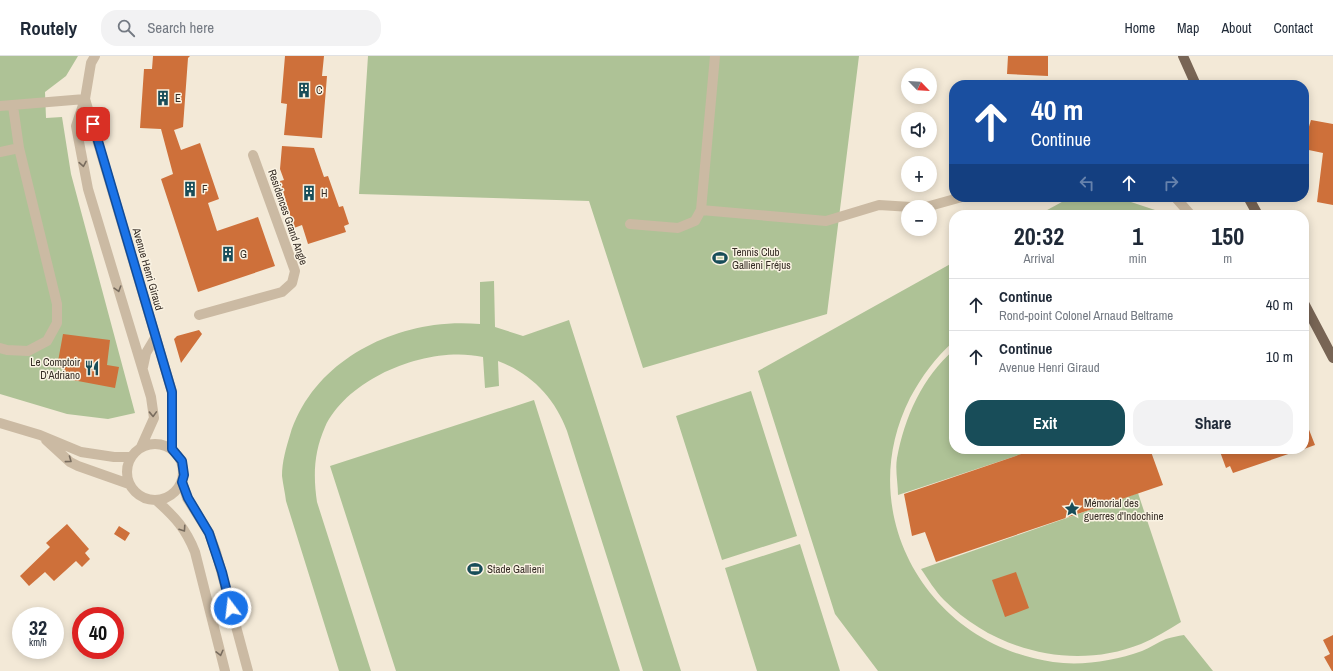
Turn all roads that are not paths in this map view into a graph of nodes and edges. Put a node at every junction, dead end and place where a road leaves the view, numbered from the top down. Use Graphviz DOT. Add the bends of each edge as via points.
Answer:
graph roads {
  1 [pos="95,56"];
  2 [pos="715,56"];
  3 [pos="1183,56"];
  4 [pos="1194,80"];
  5 [pos="85,99"];
  6 [pos="0,106"];
  7 [pos="13,106"];
  8 [pos="19,148"];
  9 [pos="0,152"];
  10 [pos="253,155"];
  11 [pos="949,201"];
  12 [pos="1179,202"];
  13 [pos="937,204"];
  14 [pos="901,206"];
  15 [pos="701,210"];
  16 [pos="1187,210"];
  17 [pos="630,224"];
  18 [pos="1309,312"];
  19 [pos="199,314"];
  20 [pos="155,338"];
  21 [pos="0,348"];
  22 [pos="1333,358"];
  23 [pos="143,369"];
  24 [pos="0,423"];
  25 [pos="40,435"];
  26 [pos="141,447"];
  27 [pos="172,449"];
  28 [pos="130,457"];
  29 [pos="182,482"];
  30 [pos="130,484"];
  31 [pos="157,501"];
  32 [pos="225,671"];
  33 [pos="248,671"];
  1 -- 5 [label="street, Avenue Henri Giraud" via="91,63"];
  2 -- 15 [label="street"];
  3 -- 4 [label="main road"];
  5 -- 7 [label="street"];
  5 -- 20 [label="street, Avenue Henri Giraud"];
  5 -- 23 [label="street, Avenue Henri Giraud, one-way" via="76,126 88,189"];
  6 -- 7 [label="street"];
  7 -- 8 [label="street"];
  8 -- 9 [label="street"];
  8 -- 21 [label="street" via="58,304 57,324 47,341 28,351"];
  10 -- 19 [label="street, Residences Grand Angle" via="295,271 292,283 282,292"];
  11 -- 13 [label="street"];
  12 -- 16 [label="street"];
  14 -- 15 [label="street" via="879,205 826,222"];
  15 -- 17 [label="street" via="695,221 678,228"];
  18 -- 22 [label="main road"];
  20 -- 23 [label="street" via="146,353"];
  20 -- 27 [label="street, Avenue Henri Giraud" via="172,392"];
  23 -- 26 [label="street, Avenue Henri Giraud, one-way" via="154,418"];
  24 -- 25 [label="street"];
  25 -- 28 [label="street" via="81,452"];
  25 -- 30 [label="street, one-way" via="70,462"];
  26 -- 27 [label="street" via="157,443"];
  26 -- 28 [label="street"];
  27 -- 29 [label="street" via="182,461"];
  28 -- 30 [label="street" via="127,471"];
  29 -- 31 [label="street" via="172,495"];
  29 -- 33 [label="street" via="188,498 209,533 216,552"];
  30 -- 31 [label="street" via="140,497"];
  31 -- 32 [label="street, one-way" via="178,520 189,537"];
}
